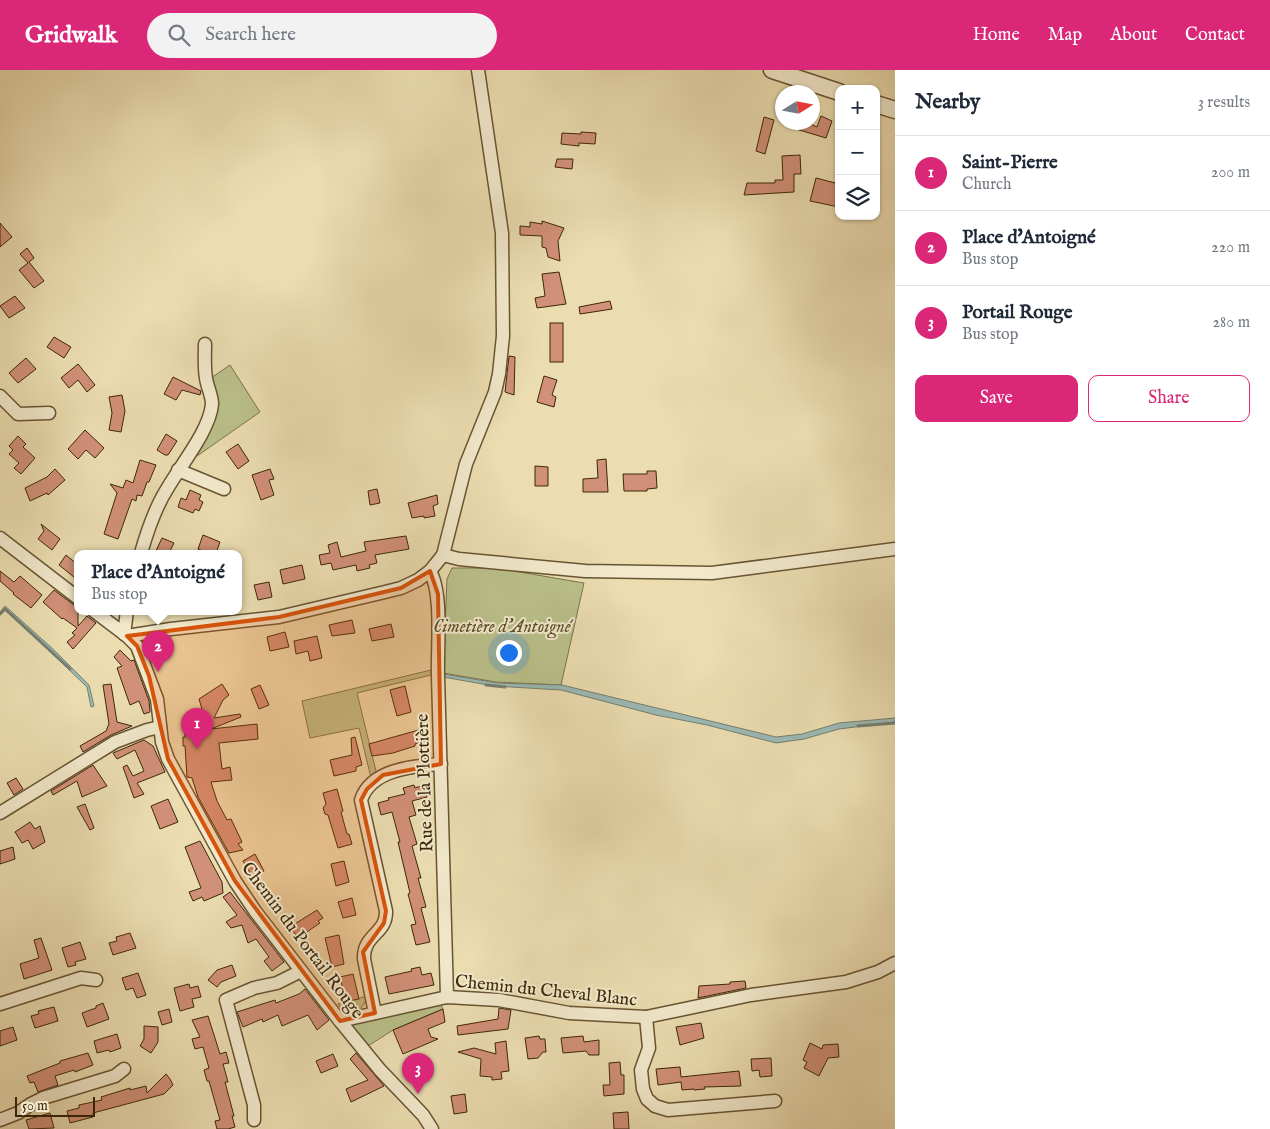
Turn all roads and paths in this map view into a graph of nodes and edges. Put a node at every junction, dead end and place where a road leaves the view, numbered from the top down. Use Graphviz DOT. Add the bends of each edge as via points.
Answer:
graph roads {
  1 [pos="478,70"];
  2 [pos="772,70"];
  3 [pos="835,91"];
  4 [pos="880,105"];
  5 [pos="895,110"];
  6 [pos="205,344"];
  7 [pos="0,396"];
  8 [pos="49,413"];
  9 [pos="178,470"];
  10 [pos="224,489"];
  11 [pos="0,538"];
  12 [pos="895,549"];
  13 [pos="142,550"];
  14 [pos="443,555"];
  15 [pos="430,571"];
  16 [pos="74,595"];
  17 [pos="99,615"];
  18 [pos="128,615"];
  19 [pos="126,635"];
  20 [pos="160,727"];
  21 [pos="441,764"];
  22 [pos="0,813"];
  23 [pos="895,963"];
  24 [pos="301,970"];
  25 [pos="96,980"];
  26 [pos="447,996"];
  27 [pos="0,1004"];
  28 [pos="375,1013"];
  29 [pos="646,1017"];
  30 [pos="340,1021"];
  31 [pos="124,1069"];
  32 [pos="774,1101"];
  33 [pos="0,1120"];
  34 [pos="254,1120"];
  35 [pos="432,1129"];
  1 -- 14 [label="street" via="502,233 502,355 495,392 466,464"];
  2 -- 3 [label="street"];
  4 -- 5 [label="street"];
  6 -- 9 [label="street" via="206,379 212,404 204,427"];
  7 -- 8 [label="street" via="18,414"];
  9 -- 10 [label="street"];
  9 -- 13 [label="street" via="154,516"];
  11 -- 16 [label="street"];
  12 -- 14 [label="street" via="712,574 585,571"];
  14 -- 15 [label="street"];
  15 -- 19 [label="street" via="401,588 279,617"];
  15 -- 21 [label="street, Rue de la Plottière" via="438,594"];
  17 -- 19 [label="street, Chemin du Portail Rouge"];
  18 -- 19 [label="street"];
  19 -- 20 [label="street, Chemin du Portail Rouge" via="137,646 149,676 157,700"];
  20 -- 22 [label="street" via="115,742"];
  20 -- 24 [label="street, Chemin du Portail Rouge" via="168,759 234,881"];
  21 -- 26 [label="street, Rue de la Plottière"];
  21 -- 28 [label="street" via="415,766 383,775 367,789 361,800 386,911 384,923 363,952"];
  23 -- 29 [label="street, Chemin du Cheval Blanc" via="846,982 751,995"];
  24 -- 30 [label="street, Chemin du Portail Rouge"];
  24 -- 34 [label="street" via="277,984 254,988 226,1000 254,1104"];
  25 -- 27 [label="street" via="81,978"];
  26 -- 28 [label="street, Chemin du Cheval Blanc"];
  26 -- 29 [label="street, Chemin du Cheval Blanc" via="499,1000 569,1013"];
  28 -- 30 [label="street, Chemin du Cheval Blanc"];
  29 -- 32 [label="street" via="649,1048 641,1070 643,1089 655,1106 668,1110"];
  30 -- 35 [label="street, Chemin du Portail Rouge"];
  31 -- 33 [label="street" via="115,1076 37,1100"];
}
